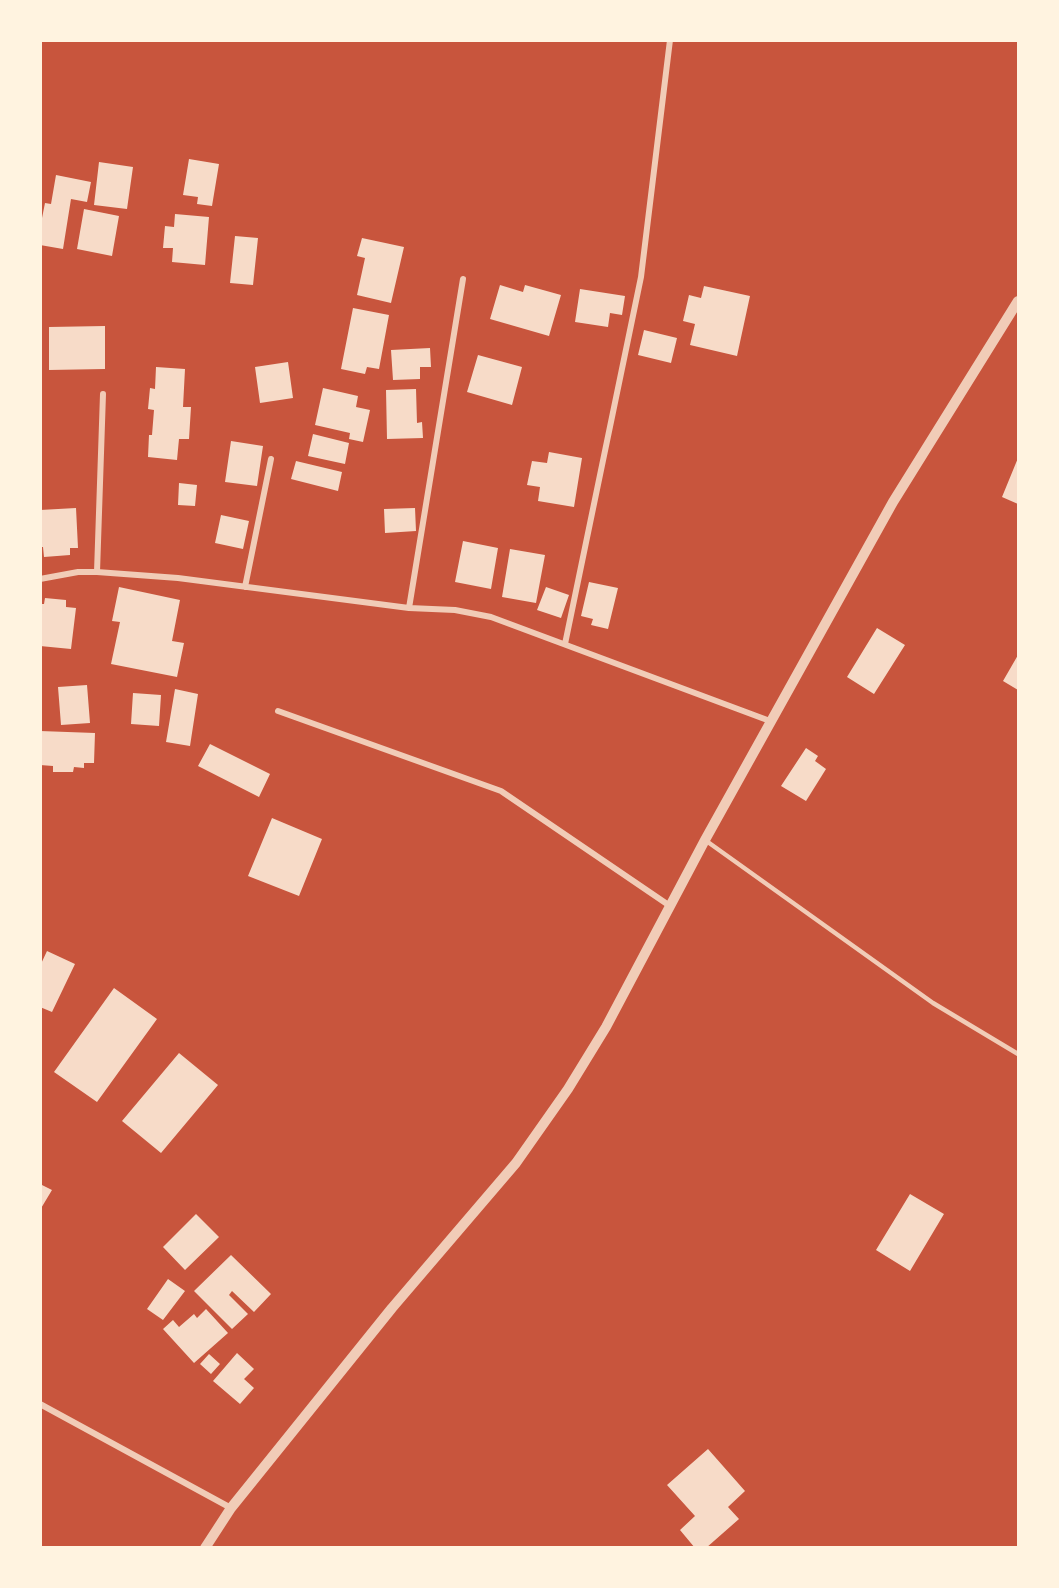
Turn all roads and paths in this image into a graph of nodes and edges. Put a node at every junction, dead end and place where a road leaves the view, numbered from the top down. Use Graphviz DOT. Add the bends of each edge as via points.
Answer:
graph roads {
  1 [pos="670,40"];
  2 [pos="464,279"];
  3 [pos="1018,301"];
  4 [pos="103,394"];
  5 [pos="271,459"];
  6 [pos="97,572"];
  7 [pos="40,579"];
  8 [pos="245,586"];
  9 [pos="409,608"];
  10 [pos="565,644"];
  11 [pos="278,711"];
  12 [pos="770,721"];
  13 [pos="705,840"];
  14 [pos="670,906"];
  15 [pos="1018,1054"];
  16 [pos="40,1404"];
  17 [pos="231,1508"];
  18 [pos="205,1548"];
  1 -- 10 [label="street" via="641,277"];
  2 -- 9 [label="street"];
  3 -- 12 [label="street" via="893,502"];
  4 -- 6 [label="street"];
  5 -- 8 [label="street"];
  6 -- 7 [label="street"];
  6 -- 8 [label="street"];
  8 -- 9 [label="street"];
  9 -- 10 [label="street" via="478,614"];
  10 -- 12 [label="street"];
  11 -- 14 [label="street" via="501,791"];
  12 -- 13 [label="street"];
  13 -- 14 [label="street"];
  13 -- 15 [label="lane" via="933,1003"];
  14 -- 17 [label="street" via="601,1036 516,1163 392,1308"];
  16 -- 17 [label="street"];
  17 -- 18 [label="street"];
}
